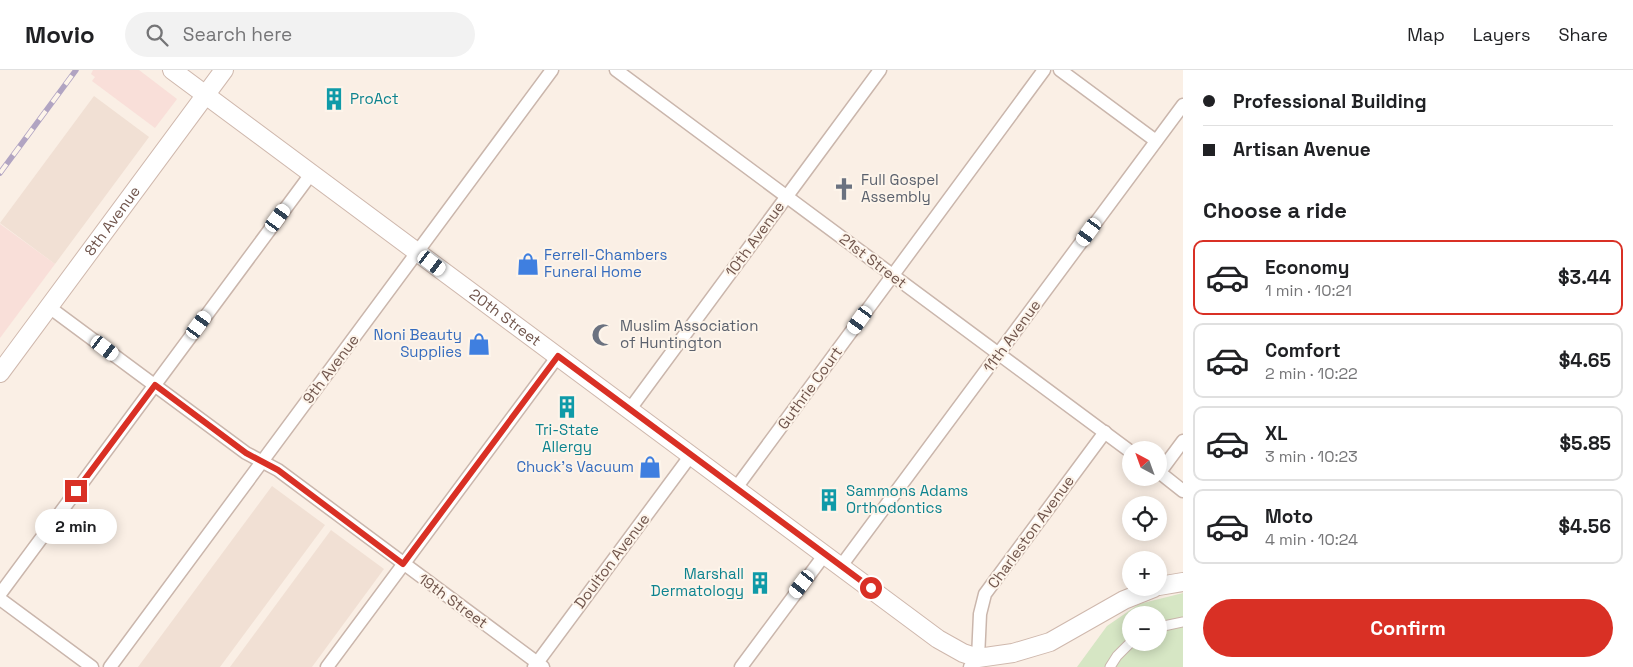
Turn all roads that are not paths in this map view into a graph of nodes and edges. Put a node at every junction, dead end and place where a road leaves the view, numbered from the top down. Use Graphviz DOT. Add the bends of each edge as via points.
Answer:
graph roads {
  1 [pos="172,70"];
  2 [pos="224,70"];
  3 [pos="552,70"];
  4 [pos="616,70"];
  5 [pos="880,70"];
  6 [pos="1044,70"];
  7 [pos="1060,70"];
  8 [pos="205,95"];
  9 [pos="1183,105"];
  10 [pos="1156,141"];
  11 [pos="311,174"];
  12 [pos="787,196"];
  13 [pos="418,252"];
  14 [pos="892,276"];
  15 [pos="49,307"];
  16 [pos="999,354"];
  17 [pos="558,356"];
  18 [pos="0,373"];
  19 [pos="155,385"];
  20 [pos="630,409"];
  21 [pos="1105,432"];
  22 [pos="1183,441"];
  23 [pos="1122,445"];
  24 [pos="691,455"];
  25 [pos="1168,460"];
  26 [pos="262,462"];
  27 [pos="1168,479"];
  28 [pos="736,488"];
  29 [pos="1183,491"];
  30 [pos="824,554"];
  31 [pos="403,564"];
  32 [pos="841,566"];
  33 [pos="1183,582"];
  34 [pos="1167,585"];
  35 [pos="0,594"];
  36 [pos="1134,596"];
  37 [pos="0,599"];
  38 [pos="1183,622"];
  39 [pos="1167,625"];
  40 [pos="1122,651"];
  41 [pos="978,664"];
  42 [pos="538,666"];
  43 [pos="92,667"];
  44 [pos="110,667"];
  45 [pos="327,667"];
  46 [pos="741,667"];
  47 [pos="1110,667"];
  1 -- 8 [label="main road, 20th Street"];
  2 -- 8 [label="main road, 8th Avenue"];
  3 -- 13 [label="street, 9th Avenue"];
  4 -- 12 [label="street, 21st Street"];
  5 -- 12 [label="street, 10th Avenue"];
  6 -- 14 [label="street, Guthrie Court"];
  7 -- 10 [label="street"];
  8 -- 11 [label="main road, 20th Street"];
  8 -- 15 [label="main road, 8th Avenue"];
  9 -- 10 [label="street, 11th Avenue"];
  10 -- 16 [label="street, 11th Avenue"];
  11 -- 13 [label="main road, 20th Street"];
  11 -- 19 [label="street"];
  12 -- 14 [label="street, 21st Street"];
  12 -- 20 [label="street, 10th Avenue"];
  13 -- 17 [label="main road, 20th Street"];
  13 -- 26 [label="street, 9th Avenue"];
  14 -- 16 [label="street, 21st Street"];
  14 -- 28 [label="street, Guthrie Court"];
  15 -- 18 [label="main road, 8th Avenue"];
  15 -- 19 [label="street, 19th Street"];
  16 -- 21 [label="street, 21st Street"];
  16 -- 32 [label="street, 11th Avenue"];
  17 -- 20 [label="main road, 20th Street"];
  17 -- 31 [label="street"];
  19 -- 26 [label="street, 19th Street"];
  19 -- 35 [label="street"];
  20 -- 24 [label="main road, 20th Street"];
  21 -- 23 [label="street, 21st Street"];
  21 -- 41 [label="street, Charleston Avenue" via="986,594 980,614"];
  22 -- 25 [label="street"];
  24 -- 28 [label="main road, 20th Street"];
  24 -- 42 [label="street, Doulton Avenue"];
  26 -- 31 [label="street, 19th Street" via="278,470"];
  26 -- 44 [label="street, 9th Avenue"];
  27 -- 29 [label="street"];
  28 -- 30 [label="main road, 20th Street"];
  30 -- 32 [label="main road, 20th Street"];
  30 -- 46 [label="street"];
  31 -- 42 [label="street, 19th Street"];
  31 -- 45 [label="street"];
  32 -- 41 [label="main road, 20th Street"];
  33 -- 34 [label="main road"];
  36 -- 41 [label="main road" via="1050,642"];
  37 -- 43 [label="street"];
  38 -- 39 [label="street"];
  40 -- 47 [label="street"];
}
